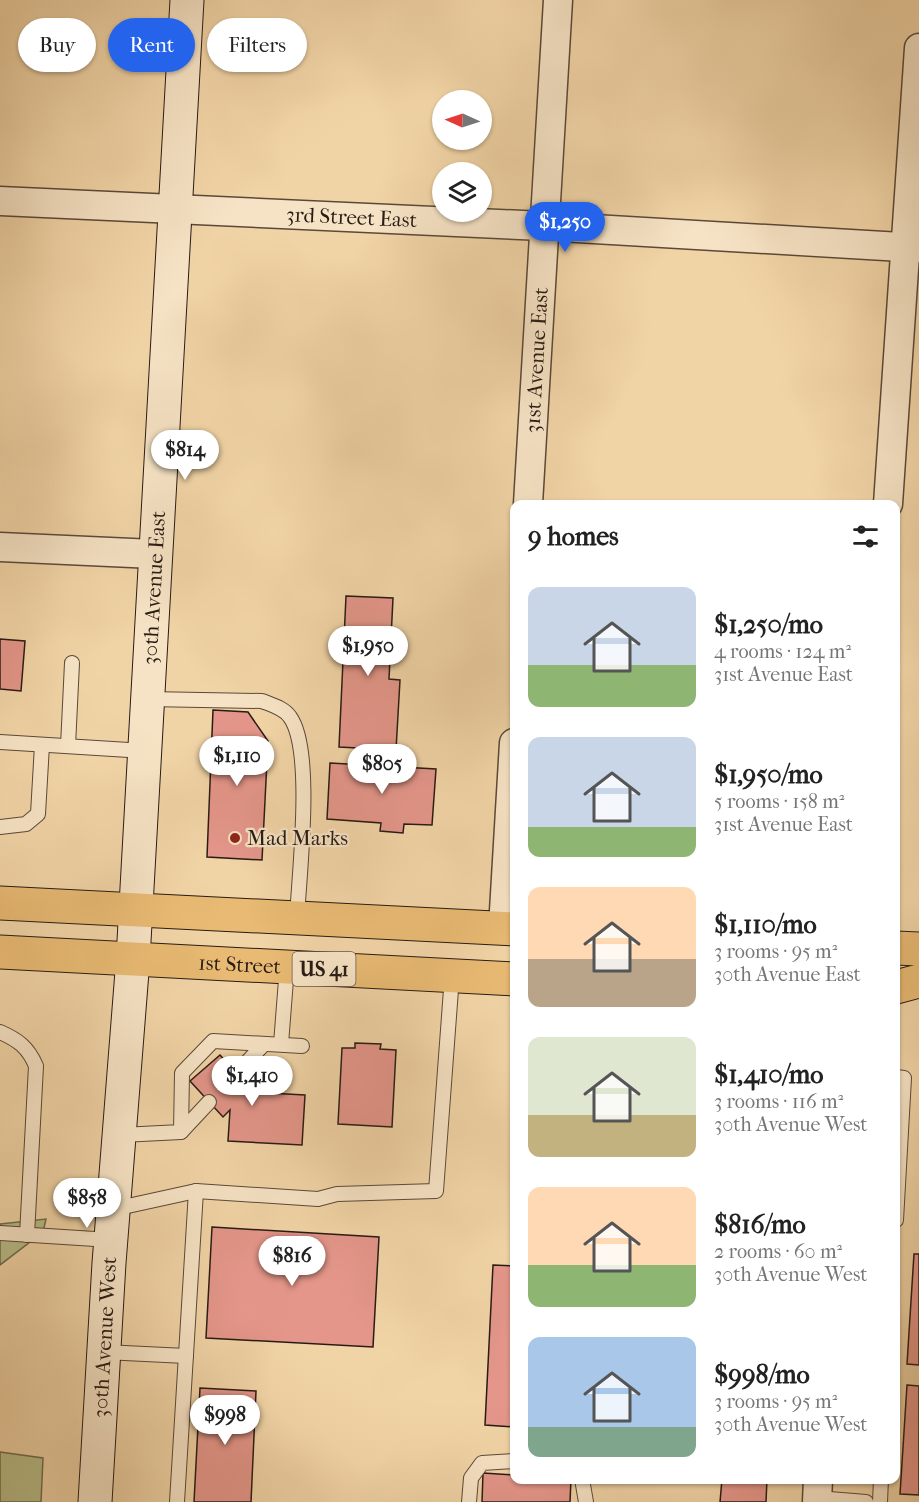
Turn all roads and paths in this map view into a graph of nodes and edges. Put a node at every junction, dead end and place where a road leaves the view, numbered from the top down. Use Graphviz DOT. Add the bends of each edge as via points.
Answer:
graph roads {
  1 [pos="187,0"];
  2 [pos="558,0"];
  3 [pos="919,48"];
  4 [pos="0,201"];
  5 [pos="177,210"];
  6 [pos="543,226"];
  7 [pos="913,248"];
  8 [pos="528,500"];
  9 [pos="888,500"];
  10 [pos="0,547"];
  11 [pos="154,554"];
  12 [pos="72,663"];
  13 [pos="147,699"];
  14 [pos="0,742"];
  15 [pos="42,745"];
  16 [pos="68,746"];
  17 [pos="145,751"];
  18 [pos="0,826"];
  19 [pos="510,891"];
  20 [pos="0,903"];
  21 [pos="136,909"];
  22 [pos="297,918"];
  23 [pos="509,928"];
  24 [pos="900,948"];
  25 [pos="919,949"];
  26 [pos="0,952"];
  27 [pos="133,959"];
  28 [pos="287,967"];
  29 [pos="452,976"];
  30 [pos="510,979"];
  31 [pos="919,981"];
  32 [pos="900,986"];
  33 [pos="900,998"];
  34 [pos="919,999"];
  35 [pos="0,1032"];
  36 [pos="264,1044"];
  37 [pos="281,1044"];
  38 [pos="302,1046"];
  39 [pos="237,1073"];
  40 [pos="900,1078"];
  41 [pos="209,1102"];
  42 [pos="181,1132"];
  43 [pos="121,1135"];
  44 [pos="900,1149"];
  45 [pos="196,1191"];
  46 [pos="113,1224"];
  47 [pos="0,1233"];
  48 [pos="27,1235"];
  49 [pos="104,1352"];
  50 [pos="186,1356"];
  51 [pos="510,1461"];
  52 [pos="583,1484"];
  53 [pos="881,1484"];
  54 [pos="817,1493"];
  55 [pos="95,1502"];
  56 [pos="177,1502"];
  57 [pos="469,1502"];
  58 [pos="586,1502"];
  59 [pos="866,1502"];
  60 [pos="880,1502"];
  1 -- 5 [label="street, 30th Avenue East"];
  2 -- 6 [label="street, 31st Avenue East"];
  3 -- 7 [label="street"];
  4 -- 5 [label="street, 3rd Street East"];
  5 -- 6 [label="street, 3rd Street East"];
  5 -- 11 [label="street, 30th Avenue East"];
  6 -- 7 [label="street, 3rd Street East"];
  6 -- 8 [label="street, 31st Avenue East"];
  7 -- 9 [label="street"];
  10 -- 11 [label="street"];
  11 -- 13 [label="street, 30th Avenue East"];
  12 -- 16 [label="lane"];
  13 -- 17 [label="street, 30th Avenue East"];
  13 -- 22 [label="lane" via="262,701 290,717 302,755"];
  14 -- 15 [label="lane"];
  15 -- 16 [label="lane"];
  15 -- 18 [label="lane" via="38,814 26,824"];
  16 -- 17 [label="lane"];
  17 -- 21 [label="street, 30th Avenue East"];
  19 -- 23 [label="street"];
  20 -- 21 [label="main road, US 41"];
  21 -- 22 [label="main road, US 41"];
  21 -- 27 [label="street, 30th Avenue East"];
  22 -- 23 [label="main road, US 41"];
  24 -- 25 [label="main road"];
  26 -- 27 [label="main road, 1st Street / US 41"];
  27 -- 28 [label="main road, 1st Street / US 41"];
  27 -- 43 [label="street, 30th Avenue West"];
  28 -- 29 [label="main road, 1st Street / US 41"];
  28 -- 37 [label="lane"];
  29 -- 30 [label="main road, 1st Street / US 41"];
  29 -- 45 [label="lane" via="436,1191 337,1194 318,1199"];
  31 -- 32 [label="main road"];
  33 -- 34 [label="main road"];
  35 -- 48 [label="lane" via="18,1040 36,1066"];
  36 -- 37 [label="lane"];
  36 -- 39 [label="lane"];
  36 -- 42 [label="lane" via="213,1041 182,1073"];
  37 -- 38 [label="lane"];
  40 -- 44 [label="lane" via="904,1078"];
  41 -- 42 [label="lane"];
  42 -- 43 [label="lane"];
  43 -- 46 [label="street, 30th Avenue West"];
  45 -- 46 [label="lane"];
  45 -- 50 [label="lane"];
  46 -- 48 [label="lane"];
  46 -- 49 [label="street, 30th Avenue West"];
  47 -- 48 [label="lane"];
  49 -- 50 [label="lane"];
  49 -- 55 [label="street, 30th Avenue West"];
  50 -- 56 [label="lane"];
  51 -- 57 [label="lane" via="482,1463 471,1478"];
  52 -- 58 [label="lane"];
  53 -- 60 [label="lane"];
  54 -- 59 [label="lane"];
}
